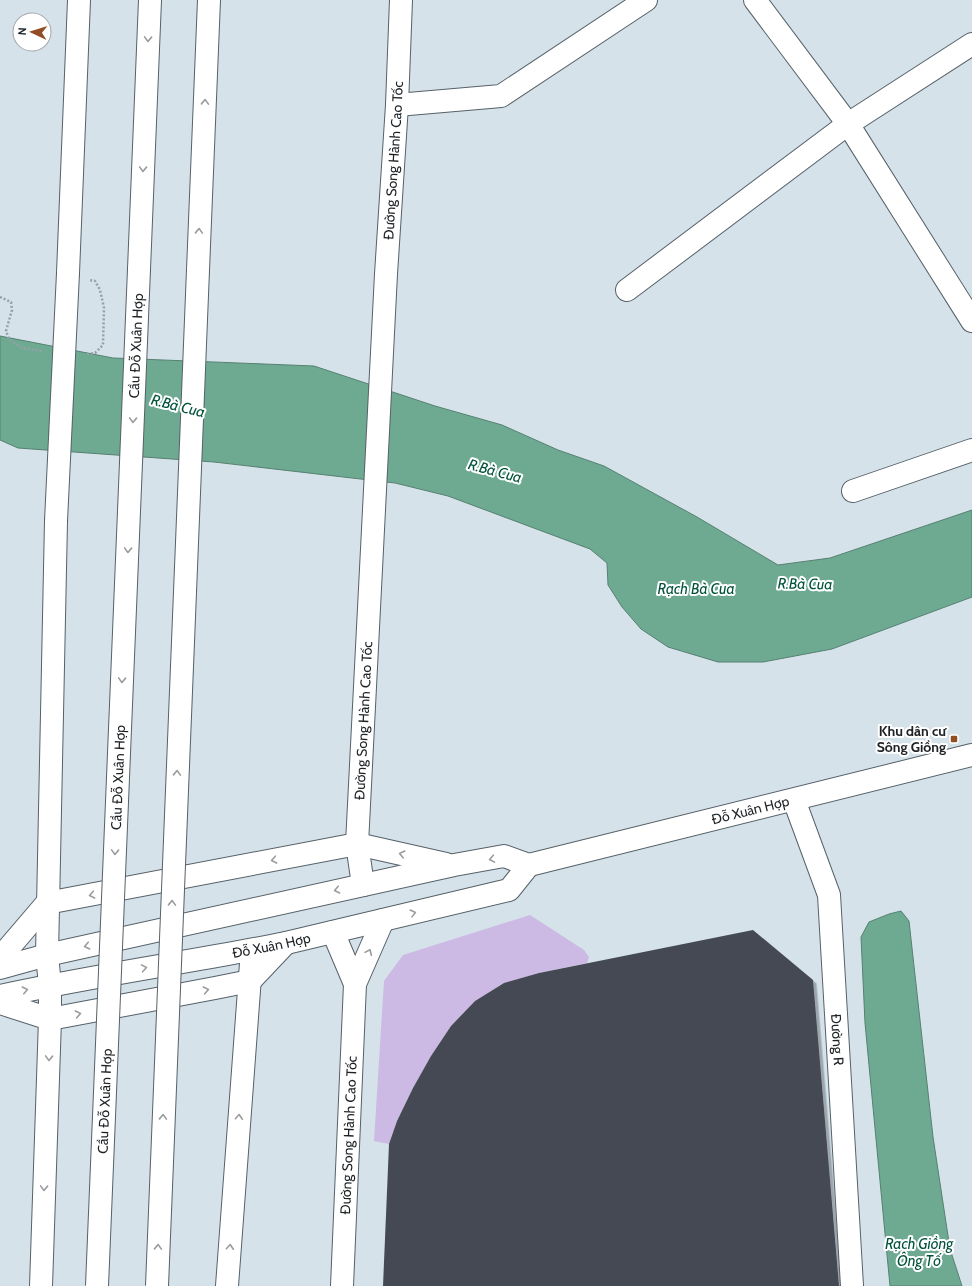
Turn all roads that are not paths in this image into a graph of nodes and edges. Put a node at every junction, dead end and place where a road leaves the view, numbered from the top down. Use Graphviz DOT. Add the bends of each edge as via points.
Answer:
graph roads {
  1 [pos="79,0"];
  2 [pos="150,0"];
  3 [pos="210,0"];
  4 [pos="401,0"];
  5 [pos="646,0"];
  6 [pos="756,0"];
  7 [pos="972,44"];
  8 [pos="396,105"];
  9 [pos="848,124"];
  10 [pos="627,290"];
  11 [pos="972,321"];
  12 [pos="972,450"];
  13 [pos="853,491"];
  14 [pos="972,756"];
  15 [pos="794,800"];
  16 [pos="357,844"];
  17 [pos="454,865"];
  18 [pos="529,865"];
  19 [pos="363,885"];
  20 [pos="47,903"];
  21 [pos="383,920"];
  22 [pos="333,932"];
  23 [pos="286,943"];
  24 [pos="252,950"];
  25 [pos="47,954"];
  26 [pos="0,958"];
  27 [pos="0,968"];
  28 [pos="250,981"];
  29 [pos="355,984"];
  30 [pos="50,985"];
  31 [pos="0,996"];
  32 [pos="0,1003"];
  33 [pos="50,1019"];
  34 [pos="41,1286"];
  35 [pos="97,1286"];
  36 [pos="157,1286"];
  37 [pos="227,1286"];
  38 [pos="342,1286"];
  39 [pos="852,1286"];
  1 -- 20 [label="main road, bridge" via="56,521"];
  2 -- 35 [label="main road, Cầu Đỗ Xuân Hợp, one-way, bridge"];
  36 -- 3 [label="main road, one-way, bridge"];
  4 -- 8 [label="main road, Đường Song Hành Cao Tốc"];
  5 -- 8 [label="main road" via="501,96"];
  6 -- 9 [label="main road"];
  7 -- 9 [label="main road"];
  8 -- 16 [label="main road, Đường Song Hành Cao Tốc"];
  9 -- 10 [label="main road"];
  9 -- 11 [label="main road"];
  12 -- 13 [label="main road"];
  14 -- 15 [label="main road, Đỗ Xuân Hợp"];
  15 -- 18 [label="main road, Đỗ Xuân Hợp"];
  15 -- 39 [label="main road, Đường R" via="829,895"];
  17 -- 16 [label="main road, one-way"];
  16 -- 19 [label="main road, Đường Song Hành Cao Tốc"];
  16 -- 20 [label="main road, one-way"];
  18 -- 17 [label="main road, one-way" via="504,856"];
  17 -- 19 [label="main road"];
  21 -- 18 [label="main road, Đỗ Xuân Hợp, one-way" via="509,890"];
  19 -- 25 [label="main road, one-way"];
  20 -- 25 [label="main road"];
  20 -- 26 [label="main road"];
  21 -- 22 [label="main road, Đỗ Xuân Hợp"];
  29 -- 21 [label="main road, Đường Song Hành Cao Tốc, one-way"];
  22 -- 23 [label="main road, Đỗ Xuân Hợp"];
  22 -- 29 [label="main road, Đường Song Hành Cao Tốc"];
  23 -- 24 [label="main road, Đỗ Xuân Hợp"];
  23 -- 28 [label="main road"];
  24 -- 28 [label="main road"];
  30 -- 24 [label="main road, Đỗ Xuân Hợp, one-way"];
  25 -- 27 [label="main road"];
  25 -- 30 [label="main road"];
  33 -- 28 [label="main road, one-way"];
  37 -- 28 [label="main road, one-way"];
  29 -- 38 [label="main road, Đường Song Hành Cao Tốc"];
  31 -- 30 [label="main road, Đỗ Xuân Hợp, one-way"];
  30 -- 33 [label="main road"];
  32 -- 33 [label="main road"];
  33 -- 34 [label="main road, one-way"];
}
